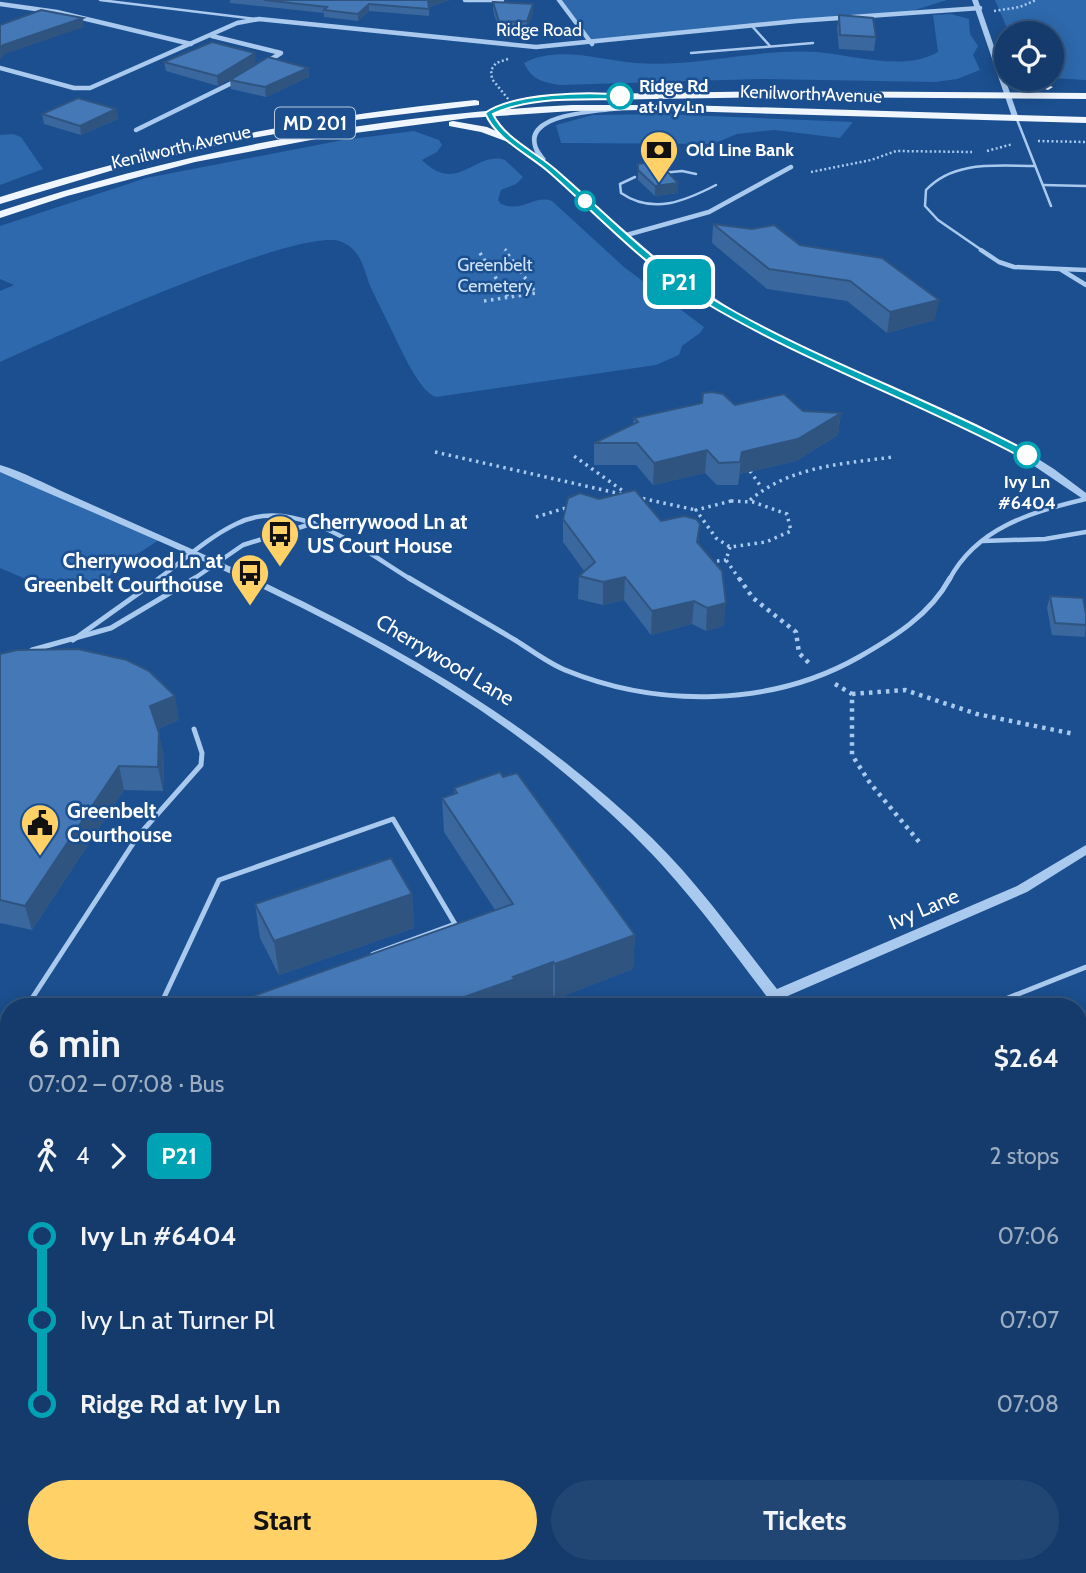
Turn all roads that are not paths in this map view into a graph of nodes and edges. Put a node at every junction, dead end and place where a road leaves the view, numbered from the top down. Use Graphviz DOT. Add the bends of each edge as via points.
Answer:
graph roads {
  1 [pos="100,0"];
  2 [pos="465,0"];
  3 [pos="502,0"];
  4 [pos="558,0"];
  5 [pos="975,0"];
  6 [pos="0,4"];
  7 [pos="980,10"];
  8 [pos="259,19"];
  9 [pos="751,25"];
  10 [pos="211,36"];
  11 [pos="813,43"];
  12 [pos="191,44"];
  13 [pos="592,44"];
  14 [pos="770,47"];
  15 [pos="994,47"];
  16 [pos="691,53"];
  17 [pos="261,65"];
  18 [pos="0,68"];
  19 [pos="243,77"];
  20 [pos="1064,89"];
  21 [pos="1006,91"];
  22 [pos="1086,93"];
  23 [pos="1007,94"];
  24 [pos="544,99"];
  25 [pos="625,109"];
  26 [pos="489,113"];
  27 [pos="1016,117"];
  28 [pos="1086,120"];
  29 [pos="404,124"];
  30 [pos="135,130"];
  31 [pos="511,140"];
  32 [pos="1035,166"];
  33 [pos="791,167"];
  34 [pos="551,170"];
  35 [pos="659,174"];
  36 [pos="696,174"];
  37 [pos="635,177"];
  38 [pos="716,185"];
  39 [pos="1043,185"];
  40 [pos="1086,186"];
  41 [pos="0,201"];
  42 [pos="1051,206"];
  43 [pos="0,215"];
  44 [pos="623,236"];
  45 [pos="1060,269"];
  46 [pos="1086,270"];
  47 [pos="1086,285"];
  48 [pos="0,468"];
  49 [pos="1086,499"];
  50 [pos="314,523"];
  51 [pos="1086,532"];
  52 [pos="983,541"];
  53 [pos="190,554"];
  54 [pos="216,566"];
  55 [pos="73,640"];
  56 [pos="26,652"];
  57 [pos="194,729"];
  58 [pos="1086,849"];
  59 [pos="366,956"];
  60 [pos="1086,967"];
  61 [pos="32,998"];
  62 [pos="164,998"];
  63 [pos="776,998"];
  64 [pos="785,998"];
  65 [pos="1008,998"];
  1 -- 8 [label="lane, Ridge Road"];
  2 -- 3 [label="street"];
  4 -- 13 [label="street"];
  5 -- 7 [label="street"];
  6 -- 12 [label="street" via="57,12"];
  7 -- 9 [label="street, Ridge Road"];
  7 -- 15 [label="street"];
  8 -- 10 [label="street" via="237,23"];
  8 -- 13 [label="street, Ridge Road" via="512,46"];
  9 -- 13 [label="street, Ridge Road"];
  9 -- 14 [label="lane"];
  10 -- 12 [label="street"];
  10 -- 17 [label="street" via="281,53"];
  11 -- 14 [label="lane"];
  12 -- 18 [label="street" via="90,88"];
  14 -- 16 [label="lane"];
  19 -- 30 [label="street"];
  20 -- 22 [label="main road"];
  21 -- 23 [label="street"];
  22 -- 23 [label="main road, Kenilworth Avenue / MD 201"];
  23 -- 24 [label="main road, Kenilworth Avenue / MD 201"];
  23 -- 27 [label="street"];
  24 -- 26 [label="main road"];
  24 -- 41 [label="main road, Kenilworth Avenue / MD 201" via="377,114 228,139 96,171"];
  25 -- 26 [label="main road, Kenilworth Avenue / MD 201"];
  25 -- 27 [label="main road, Kenilworth Avenue / MD 201"];
  25 -- 34 [label="street" via="565,116 538,128 533,144"];
  26 -- 29 [label="main road, Kenilworth Avenue / MD 201"];
  26 -- 31 [label="street"];
  27 -- 28 [label="main road, Kenilworth Avenue / MD 201"];
  27 -- 32 [label="lane"];
  29 -- 31 [label="main road" via="473,126"];
  29 -- 43 [label="main road, Kenilworth Avenue / MD 201" via="165,166"];
  31 -- 34 [label="street"];
  32 -- 39 [label="lane"];
  32 -- 45 [label="lane" via="954,172 929,185 923,200 938,220 999,262"];
  33 -- 44 [label="street" via="709,212"];
  34 -- 44 [label="street"];
  35 -- 36 [label="lane"];
  37 -- 38 [label="lane" via="620,184 621,193 633,201 660,205 690,199"];
  39 -- 40 [label="lane"];
  39 -- 42 [label="lane"];
  44 -- 49 [label="street" via="671,276 725,310 998,439 1050,470"];
  45 -- 46 [label="lane"];
  45 -- 47 [label="lane"];
  48 -- 53 [label="street, Cherrywood Lane"];
  49 -- 52 [label="lane" via="1025,517"];
  50 -- 52 [label="lane" via="563,669 589,680 666,698 754,693 858,659 930,608 961,558"];
  50 -- 53 [label="lane" via="274,513 241,520"];
  50 -- 54 [label="lane" via="243,545"];
  51 -- 52 [label="lane"];
  53 -- 54 [label="street, Cherrywood Lane"];
  53 -- 55 [label="lane"];
  54 -- 55 [label="lane" via="132,618"];
  54 -- 63 [label="street, Cherrywood Lane" via="384,648 514,730 647,842 714,916"];
  55 -- 56 [label="lane"];
  57 -- 61 [label="lane" via="201,765 138,836"];
  58 -- 64 [label="street, Ivy Lane" via="1022,889"];
  59 -- 62 [label="lane" via="455,924 393,819 219,880"];
  60 -- 65 [label="lane"];
}
